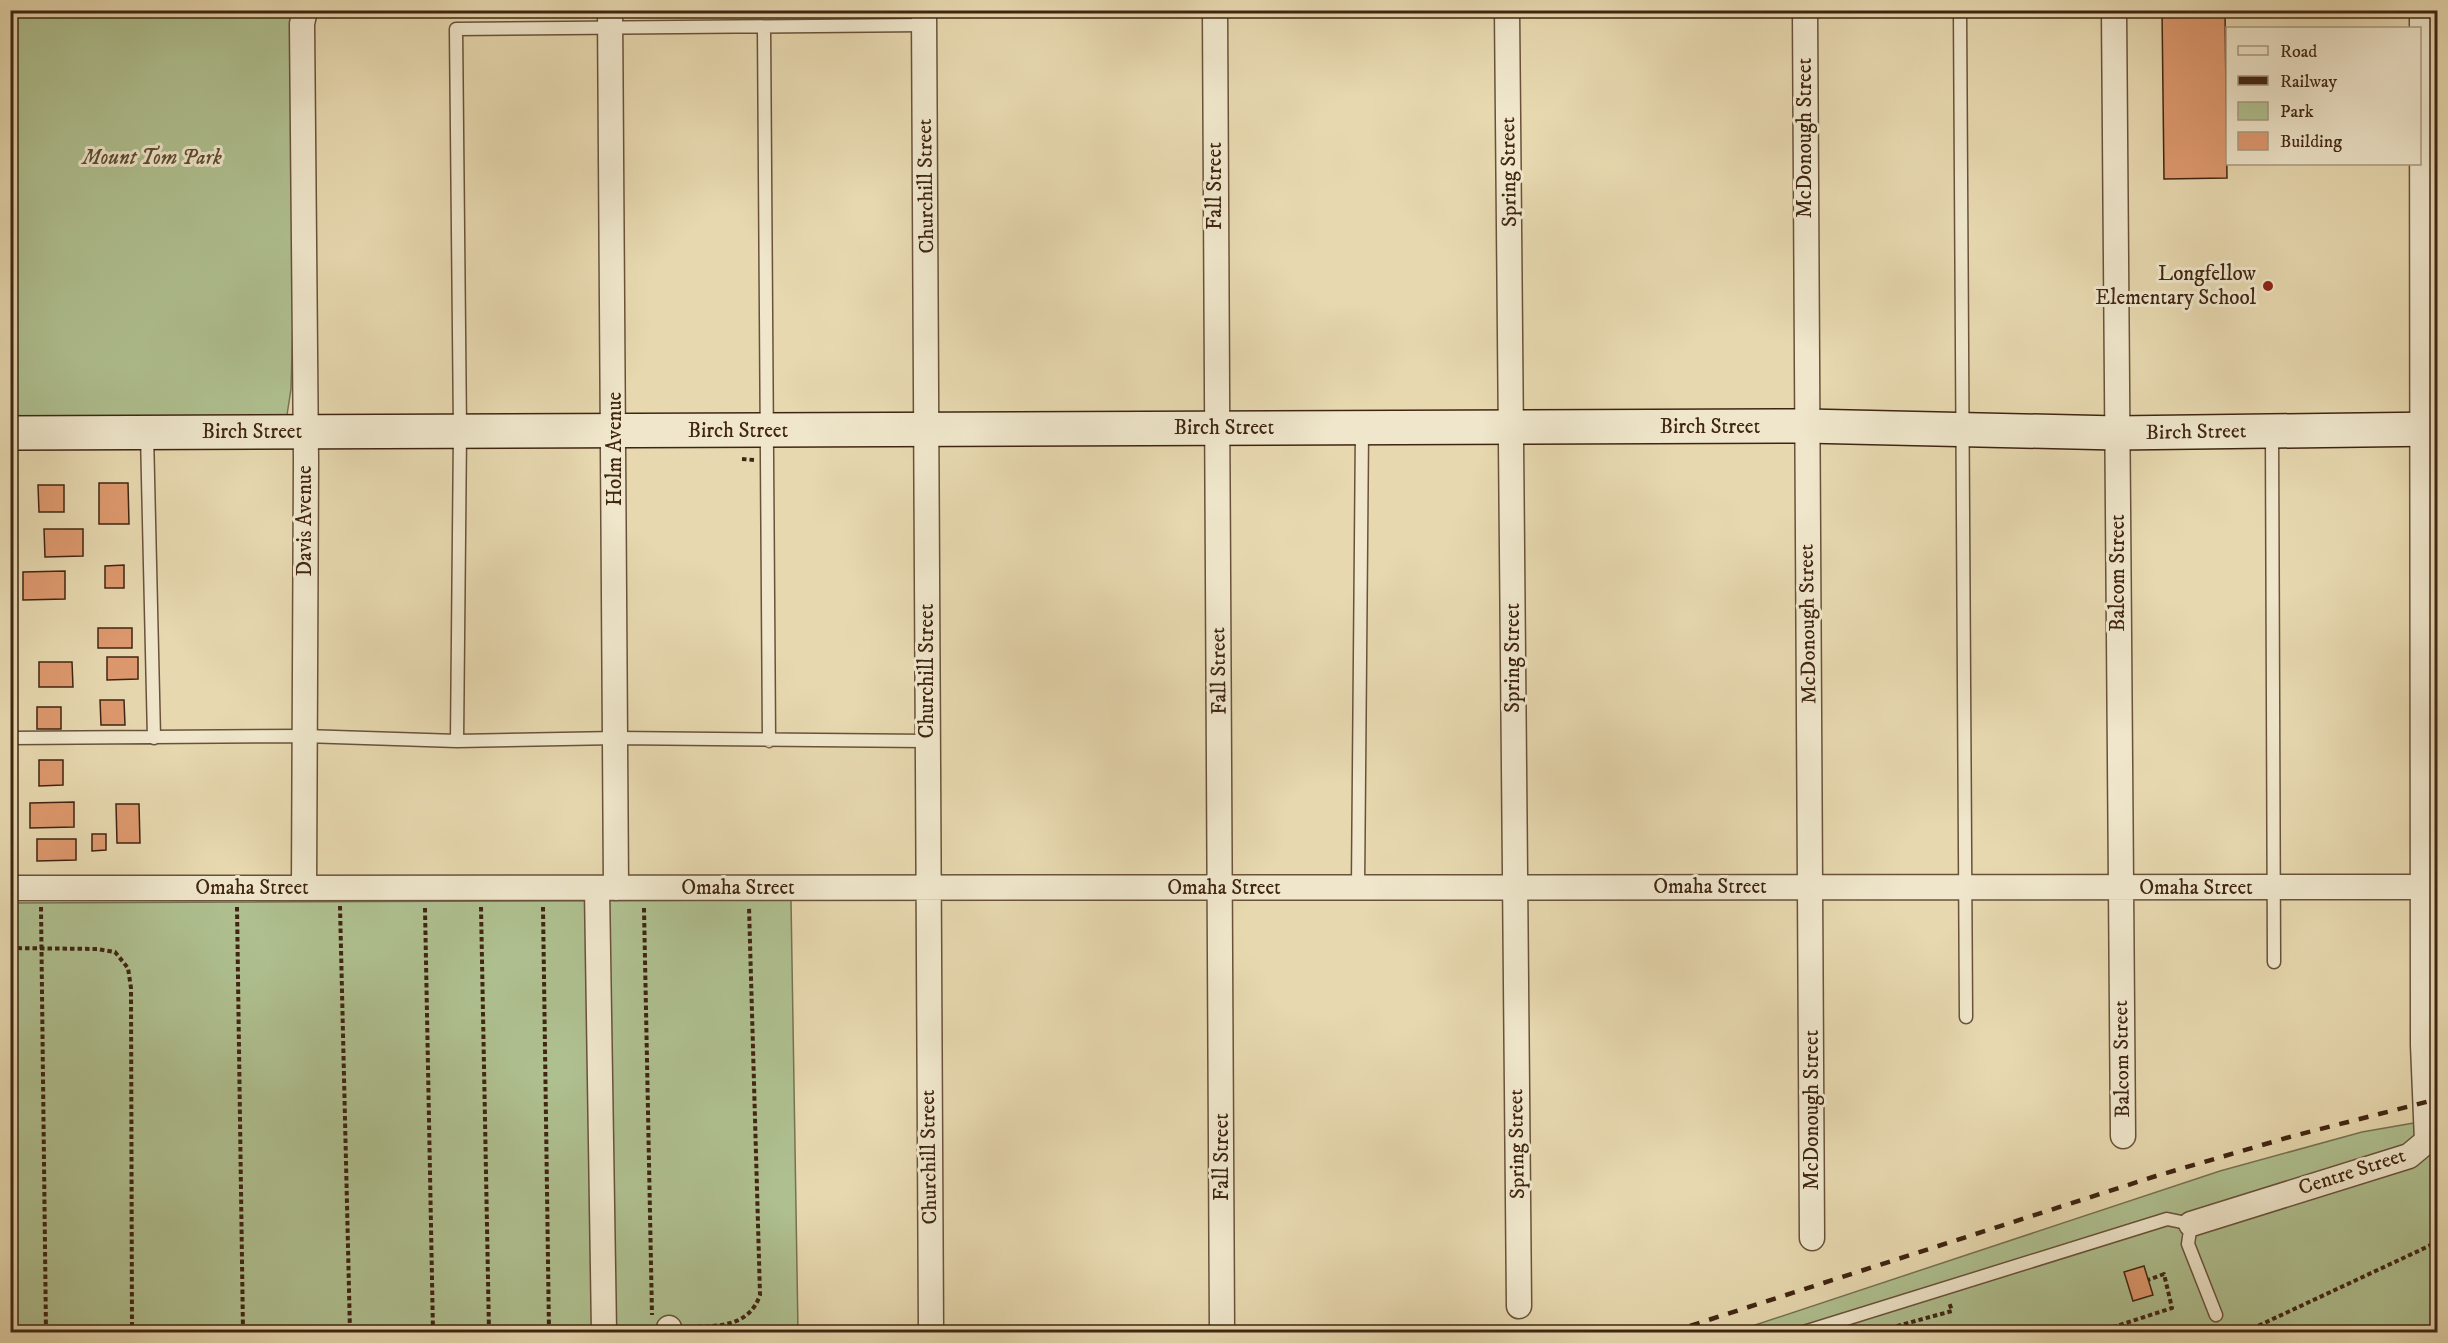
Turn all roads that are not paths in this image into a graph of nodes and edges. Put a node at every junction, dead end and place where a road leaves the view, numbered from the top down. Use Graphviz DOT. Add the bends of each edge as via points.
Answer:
graph roads {
  1 [pos="305,10"];
  2 [pos="1215,10"];
  3 [pos="1507,10"];
  4 [pos="1805,10"];
  5 [pos="1960,10"];
  6 [pos="2114,10"];
  7 [pos="2422,10"];
  8 [pos="924,18"];
  9 [pos="610,19"];
  10 [pos="764,27"];
  11 [pos="1806,426"];
  12 [pos="1216,428"];
  13 [pos="1362,428"];
  14 [pos="1511,428"];
  15 [pos="1962,429"];
  16 [pos="2430,429"];
  17 [pos="768,430"];
  18 [pos="929,431"];
  19 [pos="2272,431"];
  20 [pos="147,432"];
  21 [pos="305,432"];
  22 [pos="460,432"];
  23 [pos="615,432"];
  24 [pos="10,433"];
  25 [pos="2117,433"];
  26 [pos="304,736"];
  27 [pos="10,738"];
  28 [pos="154,738"];
  29 [pos="616,738"];
  30 [pos="457,741"];
  31 [pos="769,741"];
  32 [pos="927,741"];
  33 [pos="926,887"];
  34 [pos="1358,887"];
  35 [pos="1515,887"];
  36 [pos="1811,887"];
  37 [pos="2431,887"];
  38 [pos="10,888"];
  39 [pos="304,888"];
  40 [pos="1221,888"];
  41 [pos="2274,888"];
  42 [pos="606,889"];
  43 [pos="1965,889"];
  44 [pos="2120,889"];
  45 [pos="2274,962"];
  46 [pos="1966,1017"];
  47 [pos="2123,1136"];
  48 [pos="2191,1224"];
  49 [pos="1812,1238"];
  50 [pos="1519,1306"];
  51 [pos="2216,1316"];
  52 [pos="604,1332"];
  53 [pos="931,1332"];
  54 [pos="1222,1332"];
  55 [pos="1804,1332"];
  1 -- 21 [label="street, Davis Avenue"];
  2 -- 12 [label="street, Fall Street"];
  3 -- 14 [label="street, Spring Street"];
  4 -- 11 [label="street, McDonough Street"];
  5 -- 15 [label="lane"];
  6 -- 25 [label="street, Balcom Street"];
  7 -- 16 [label="street, Centre Street"];
  8 -- 10 [label="lane"];
  8 -- 18 [label="street, Churchill Street"];
  9 -- 10 [label="lane"];
  9 -- 22 [label="lane" via="456,29"];
  9 -- 23 [label="street, Holm Avenue"];
  10 -- 17 [label="lane"];
  11 -- 14 [label="main road, Birch Street"];
  11 -- 15 [label="main road, Birch Street"];
  11 -- 36 [label="street, McDonough Street"];
  12 -- 13 [label="main road, Birch Street"];
  12 -- 18 [label="main road, Birch Street"];
  12 -- 40 [label="street, Fall Street"];
  13 -- 14 [label="main road, Birch Street"];
  13 -- 34 [label="lane"];
  14 -- 35 [label="street, Spring Street"];
  15 -- 25 [label="main road, Birch Street"];
  15 -- 43 [label="lane"];
  16 -- 19 [label="main road, Birch Street"];
  16 -- 37 [label="street, Centre Street"];
  17 -- 18 [label="main road, Birch Street"];
  17 -- 23 [label="main road, Birch Street"];
  17 -- 31 [label="lane"];
  18 -- 32 [label="street, Churchill Street"];
  19 -- 25 [label="main road, Birch Street"];
  19 -- 41 [label="lane"];
  20 -- 21 [label="main road, Birch Street"];
  20 -- 24 [label="main road, Birch Street"];
  20 -- 28 [label="lane"];
  21 -- 22 [label="main road, Birch Street"];
  21 -- 26 [label="street, Davis Avenue"];
  22 -- 23 [label="main road, Birch Street"];
  22 -- 30 [label="lane"];
  23 -- 29 [label="street, Holm Avenue"];
  25 -- 44 [label="street, Balcom Street"];
  26 -- 28 [label="lane"];
  26 -- 30 [label="lane"];
  26 -- 39 [label="street, Davis Avenue"];
  27 -- 28 [label="lane"];
  29 -- 30 [label="lane"];
  29 -- 31 [label="lane"];
  29 -- 42 [label="street, Holm Avenue"];
  31 -- 32 [label="lane"];
  32 -- 33 [label="street, Churchill Street"];
  33 -- 40 [label="street, Omaha Street"];
  33 -- 42 [label="street, Omaha Street"];
  33 -- 53 [label="street, Churchill Street"];
  34 -- 35 [label="street, Omaha Street"];
  34 -- 40 [label="street, Omaha Street"];
  35 -- 36 [label="street, Omaha Street"];
  35 -- 50 [label="street, Spring Street"];
  36 -- 43 [label="street, Omaha Street"];
  36 -- 49 [label="street, McDonough Street"];
  37 -- 41 [label="street, Omaha Street"];
  37 -- 48 [label="street, Centre Street" via="2423,1045 2427,1141 2409,1155"];
  38 -- 39 [label="street, Omaha Street"];
  39 -- 42 [label="street, Omaha Street"];
  40 -- 54 [label="street, Fall Street"];
  41 -- 44 [label="street, Omaha Street"];
  41 -- 45 [label="lane"];
  42 -- 52 [label="street, Holm Avenue"];
  43 -- 44 [label="street, Omaha Street"];
  43 -- 46 [label="lane"];
  44 -- 47 [label="street, Balcom Street"];
  48 -- 51 [label="lane" via="2188,1244"];
  48 -- 55 [label="lane" via="2167,1219"];
}
